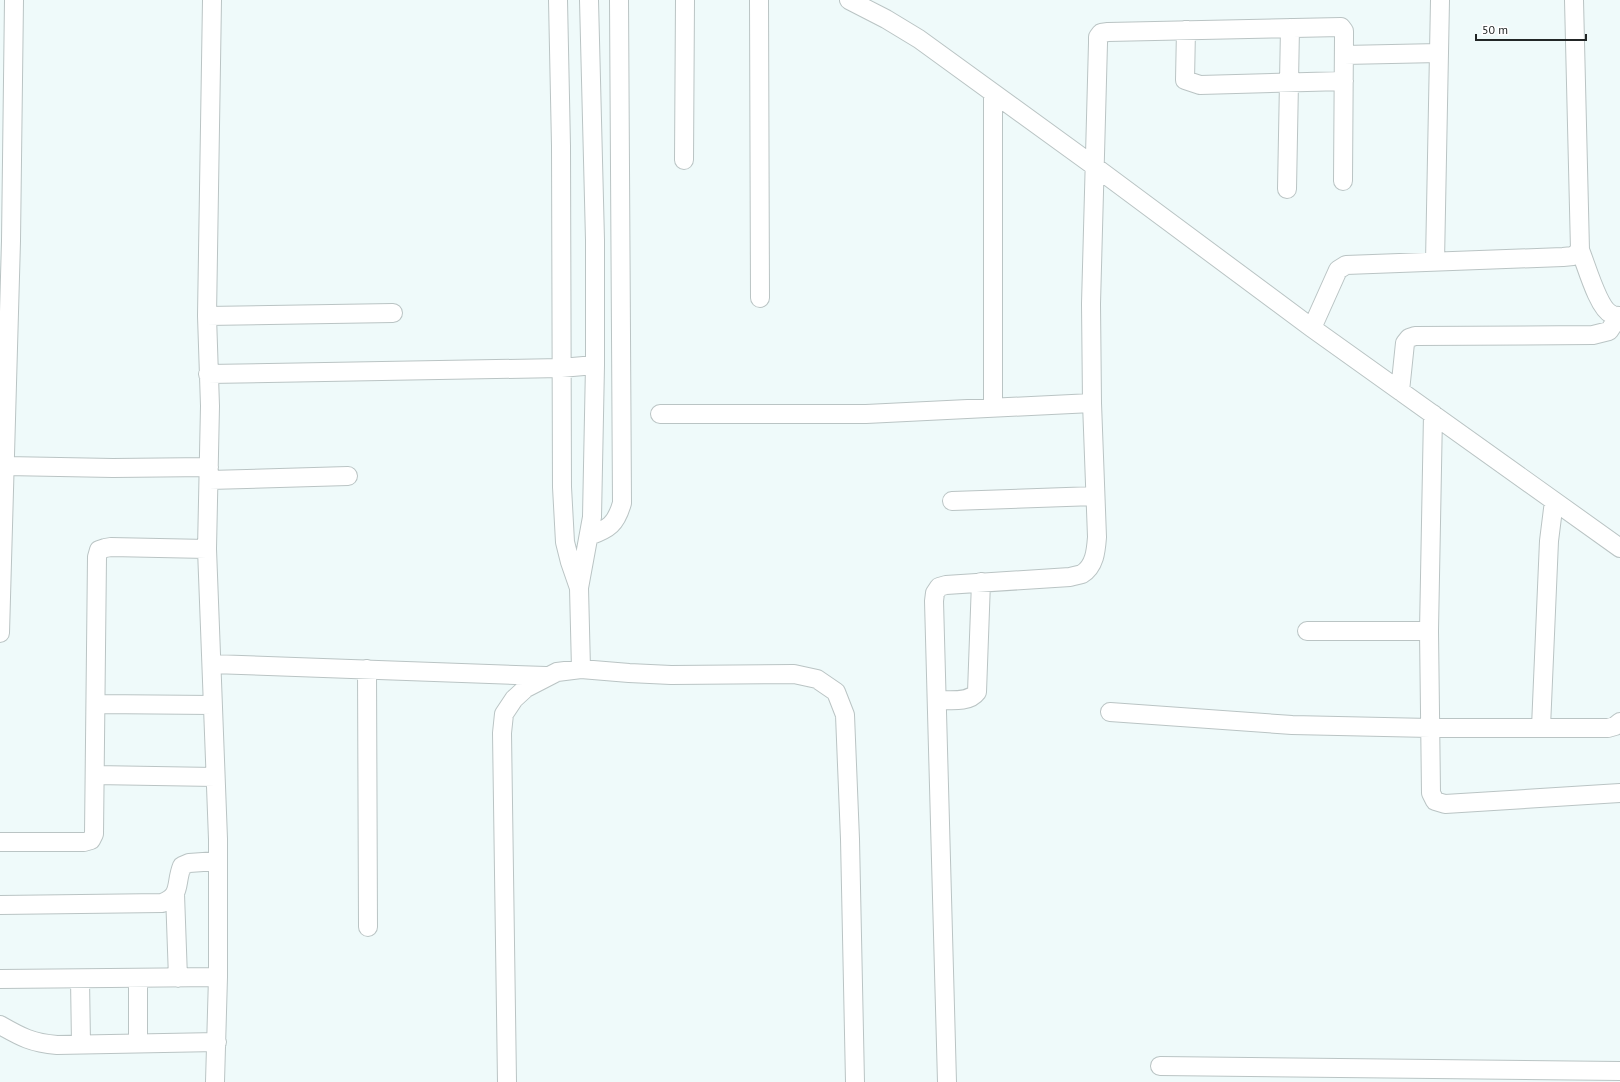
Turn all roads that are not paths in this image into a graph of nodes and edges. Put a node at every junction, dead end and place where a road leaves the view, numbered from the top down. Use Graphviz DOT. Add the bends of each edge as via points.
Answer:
graph roads {
  1 [pos="14,0"];
  2 [pos="212,0"];
  3 [pos="558,0"];
  4 [pos="589,0"];
  5 [pos="619,0"];
  6 [pos="685,0"];
  7 [pos="760,0"];
  8 [pos="849,0"];
  9 [pos="1440,0"];
  10 [pos="1576,1"];
  11 [pos="1290,28"];
  12 [pos="1186,30"];
  13 [pos="620,38"];
  14 [pos="590,39"];
  15 [pos="1439,53"];
  16 [pos="1344,55"];
  17 [pos="1344,81"];
  18 [pos="1289,83"];
  19 [pos="993,93"];
  20 [pos="684,160"];
  21 [pos="1094,166"];
  22 [pos="1344,181"];
  23 [pos="1287,189"];
  24 [pos="1580,250"];
  25 [pos="1435,262"];
  26 [pos="760,298"];
  27 [pos="5,302"];
  28 [pos="393,313"];
  29 [pos="207,316"];
  30 [pos="1620,316"];
  31 [pos="1312,328"];
  32 [pos="595,365"];
  33 [pos="561,368"];
  34 [pos="208,374"];
  35 [pos="1400,391"];
  36 [pos="1092,403"];
  37 [pos="994,408"];
  38 [pos="660,414"];
  39 [pos="1433,414"];
  40 [pos="6,466"];
  41 [pos="209,473"];
  42 [pos="348,476"];
  43 [pos="2,494"];
  44 [pos="1095,496"];
  45 [pos="952,501"];
  46 [pos="1554,501"];
  47 [pos="590,536"];
  48 [pos="1620,548"];
  49 [pos="207,549"];
  50 [pos="981,582"];
  51 [pos="579,588"];
  52 [pos="1307,630"];
  53 [pos="1429,631"];
  54 [pos="0,633"];
  55 [pos="212,664"];
  56 [pos="367,669"];
  57 [pos="582,669"];
  58 [pos="547,676"];
  59 [pos="938,700"];
  60 [pos="96,704"];
  61 [pos="213,705"];
  62 [pos="1110,712"];
  63 [pos="1620,722"];
  64 [pos="1541,727"];
  65 [pos="1430,728"];
  66 [pos="95,775"];
  67 [pos="215,777"];
  68 [pos="1620,793"];
  69 [pos="0,842"];
  70 [pos="217,861"];
  71 [pos="175,894"];
  72 [pos="0,905"];
  73 [pos="368,927"];
  74 [pos="218,977"];
  75 [pos="138,978"];
  76 [pos="178,978"];
  77 [pos="0,979"];
  78 [pos="80,979"];
  79 [pos="0,1025"];
  80 [pos="138,1042"];
  81 [pos="217,1042"];
  82 [pos="81,1044"];
  83 [pos="1160,1066"];
  84 [pos="1620,1071"];
  85 [pos="1443,1076"];
  86 [pos="215,1082"];
  87 [pos="507,1082"];
  88 [pos="855,1082"];
  89 [pos="947,1082"];
  1 -- 27 [label="street"];
  2 -- 29 [label="street"];
  3 -- 33 [label="street"];
  4 -- 14 [label="street"];
  5 -- 13 [label="street"];
  6 -- 20 [label="street"];
  7 -- 26 [label="street"];
  8 -- 19 [label="street" via="919,40"];
  9 -- 15 [label="street"];
  10 -- 24 [label="street"];
  11 -- 12 [label="street"];
  11 -- 16 [label="street" via="1341,27 1344,31"];
  11 -- 18 [label="street"];
  12 -- 18 [label="street" via="1185,80 1190,83"];
  12 -- 21 [label="street" via="1108,32 1101,33 1098,37"];
  13 -- 14 [label="street"];
  13 -- 47 [label="street" via="622,503 613,524"];
  14 -- 32 [label="street"];
  15 -- 16 [label="street"];
  15 -- 25 [label="street"];
  16 -- 17 [label="street"];
  17 -- 18 [label="street"];
  17 -- 22 [label="street"];
  18 -- 23 [label="street"];
  19 -- 21 [label="street"];
  19 -- 37 [label="street"];
  21 -- 31 [label="street"];
  21 -- 36 [label="street"];
  24 -- 25 [label="street" via="1573,256 1563,257"];
  24 -- 30 [label="street" via="1605,309 1610,314"];
  25 -- 31 [label="street" via="1346,265 1338,270"];
  27 -- 40 [label="street"];
  28 -- 29 [label="street"];
  29 -- 34 [label="street"];
  30 -- 35 [label="street" via="1609,331 1601,334 1409,338 1405,343"];
  31 -- 35 [label="street"];
  32 -- 33 [label="street"];
  32 -- 47 [label="street"];
  33 -- 34 [label="street"];
  33 -- 51 [label="street" via="562,473 566,542"];
  34 -- 41 [label="street"];
  35 -- 39 [label="street"];
  36 -- 37 [label="street"];
  36 -- 44 [label="street"];
  37 -- 38 [label="street" via="866,414"];
  39 -- 46 [label="street"];
  39 -- 53 [label="street"];
  40 -- 41 [label="street"];
  40 -- 43 [label="street"];
  41 -- 42 [label="street"];
  41 -- 49 [label="street"];
  43 -- 54 [label="street"];
  44 -- 45 [label="street"];
  44 -- 50 [label="street" via="1095,554 1082,574 1070,577"];
  46 -- 48 [label="street"];
  46 -- 64 [label="street" via="1549,541"];
  47 -- 51 [label="street"];
  49 -- 55 [label="street"];
  49 -- 60 [label="street" via="111,547 99,550 96,557"];
  50 -- 59 [label="street" via="977,692 967,699"];
  50 -- 59 [label="street" via="946,585 938,587 935,593"];
  51 -- 57 [label="street"];
  52 -- 53 [label="street"];
  53 -- 65 [label="street"];
  55 -- 56 [label="street"];
  55 -- 61 [label="street"];
  56 -- 58 [label="street"];
  56 -- 73 [label="street"];
  57 -- 58 [label="street"];
  57 -- 88 [label="street" via="671,675 794,674 817,679 836,692 845,715"];
  58 -- 87 [label="street" via="526,688 514,699 504,714 502,733"];
  59 -- 89 [label="street"];
  60 -- 61 [label="street"];
  60 -- 66 [label="street"];
  61 -- 67 [label="street"];
  62 -- 65 [label="street" via="1292,724"];
  63 -- 64 [label="street" via="1608,728"];
  64 -- 65 [label="street"];
  65 -- 68 [label="street" via="1431,793 1435,801 1445,804"];
  66 -- 67 [label="street"];
  66 -- 69 [label="street" via="95,828 91,840"];
  67 -- 70 [label="street"];
  70 -- 71 [label="street" via="182,866"];
  70 -- 74 [label="street"];
  71 -- 72 [label="street" via="171,900 154,904"];
  71 -- 76 [label="street"];
  74 -- 76 [label="street"];
  74 -- 81 [label="street"];
  75 -- 76 [label="street"];
  75 -- 78 [label="street"];
  75 -- 80 [label="street"];
  77 -- 78 [label="street"];
  78 -- 82 [label="street"];
  79 -- 82 [label="street" via="41,1044"];
  80 -- 81 [label="street"];
  80 -- 82 [label="street"];
  81 -- 86 [label="street"];
  83 -- 85 [label="street"];
  84 -- 85 [label="street"];
}
